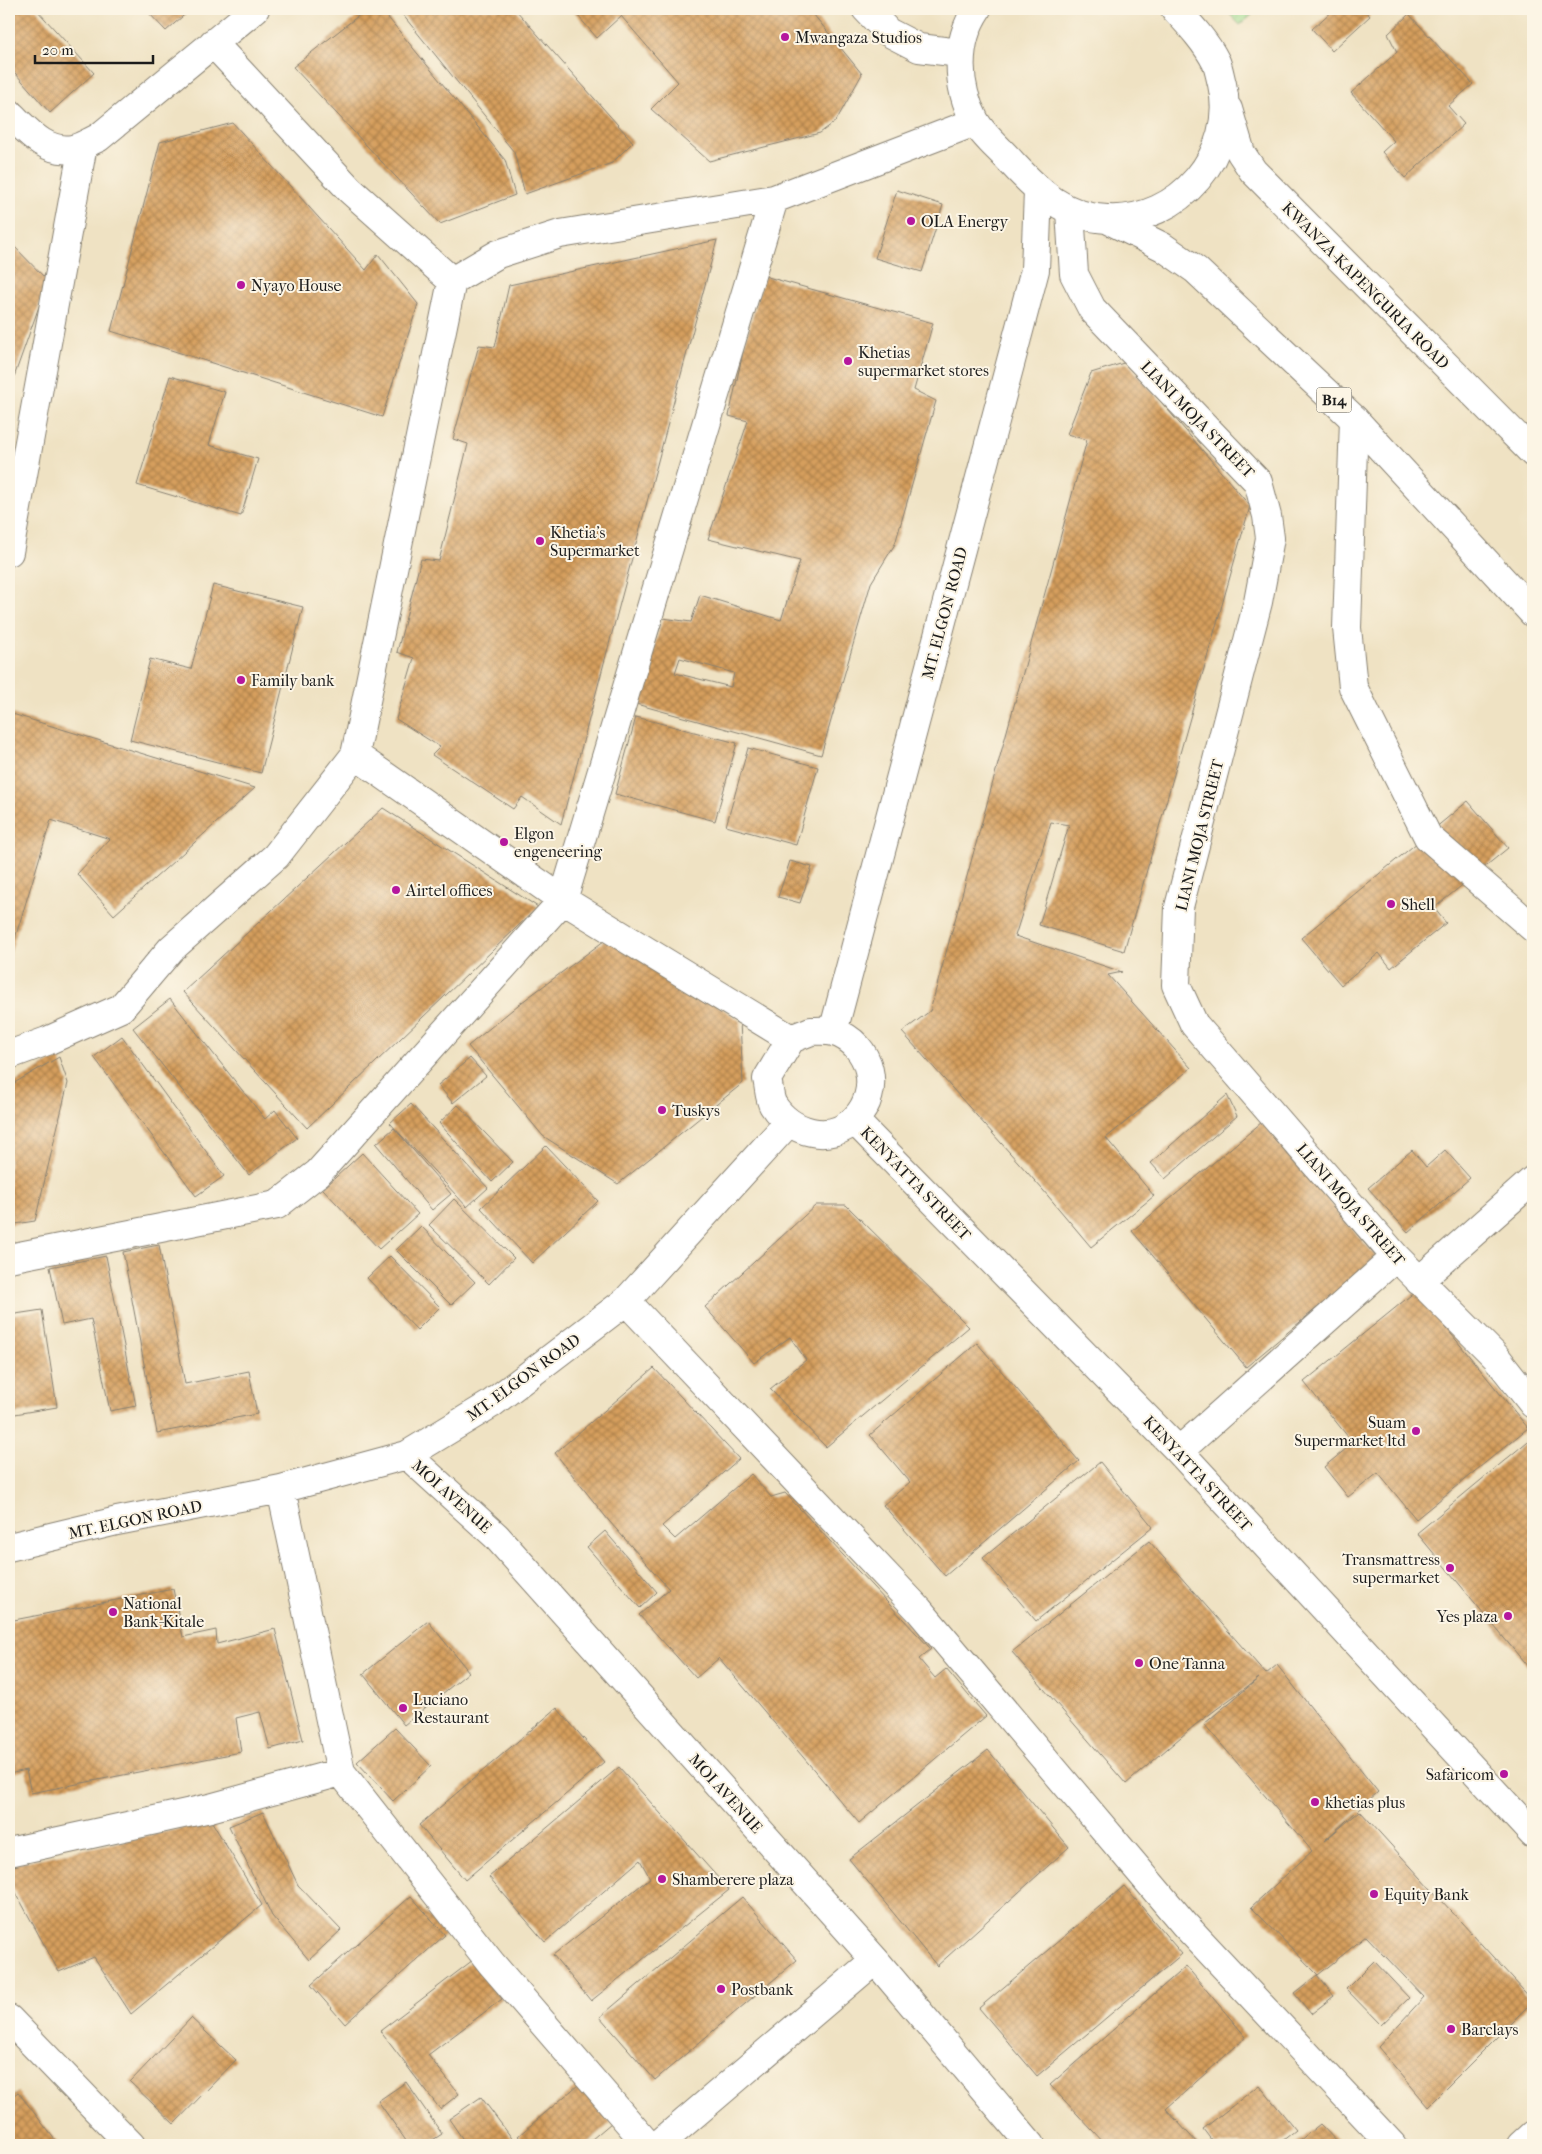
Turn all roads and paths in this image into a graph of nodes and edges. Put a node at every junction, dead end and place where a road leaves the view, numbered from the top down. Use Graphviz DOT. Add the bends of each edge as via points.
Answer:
graph roads {
  1 [pos="255,9"];
  2 [pos="866,9"];
  3 [pos="1174,9"];
  4 [pos="971,12"];
  5 [pos="214,43"];
  6 [pos="960,53"];
  7 [pos="1226,100"];
  8 [pos="9,113"];
  9 [pos="975,122"];
  10 [pos="83,144"];
  11 [pos="1038,191"];
  12 [pos="774,199"];
  13 [pos="1070,211"];
  14 [pos="1107,219"];
  15 [pos="452,281"];
  16 [pos="1354,419"];
  17 [pos="1533,453"];
  18 [pos="9,552"];
  19 [pos="1533,613"];
  20 [pos="355,755"];
  21 [pos="563,900"];
  22 [pos="1533,928"];
  23 [pos="833,1032"];
  24 [pos="791,1039"];
  25 [pos="9,1055"];
  26 [pos="854,1120"];
  27 [pos="788,1123"];
  28 [pos="1533,1180"];
  29 [pos="1396,1257"];
  30 [pos="9,1258"];
  31 [pos="1419,1281"];
  32 [pos="626,1301"];
  33 [pos="1533,1404"];
  34 [pos="1179,1450"];
  35 [pos="407,1455"];
  36 [pos="281,1489"];
  37 [pos="9,1546"];
  38 [pos="341,1772"];
  39 [pos="1533,1834"];
  40 [pos="9,1852"];
  41 [pos="875,1960"];
  42 [pos="9,2019"];
  43 [pos="1533,2135"];
  44 [pos="131,2145"];
  45 [pos="648,2145"];
  46 [pos="658,2145"];
  47 [pos="1031,2145"];
  48 [pos="1392,2145"];
  49 [pos="1522,2145"];
  1 -- 5 [label="main road"];
  2 -- 6 [label="main road" via="888,32 919,48"];
  3 -- 7 [label="main road, B14" via="1197,32 1217,64"];
  4 -- 6 [label="main road, B14"];
  5 -- 10 [label="main road" via="98,138"];
  5 -- 15 [label="main road" via="350,190"];
  6 -- 9 [label="main road, B14" via="962,89"];
  7 -- 14 [label="main road, B14" via="1222,137 1205,171 1186,191 1179,198 1145,215"];
  7 -- 17 [label="main road, KWANZA-KAPENGURIA ROAD / B14" via="1241,152 1253,171"];
  8 -- 10 [label="main road" via="43,145 72,149"];
  9 -- 11 [label="main road, B14"];
  9 -- 12 [label="main road"];
  10 -- 18 [label="main road"];
  11 -- 13 [label="main road, B14"];
  11 -- 23 [label="main road, MT. ELGON ROAD" via="1035,270"];
  12 -- 15 [label="main road" via="560,234 498,254"];
  12 -- 21 [label="main road"];
  13 -- 14 [label="main road, B14"];
  13 -- 29 [label="main road, LIANI MOJA STREET" via="1074,274 1092,309 1258,482 1267,516 1270,538 1258,602 1179,907 1176,985 1194,1024"];
  14 -- 16 [label="main road, B14" via="1163,247 1196,270"];
  15 -- 20 [label="main road"];
  16 -- 19 [label="main road, B14"];
  16 -- 22 [label="main road" via="1348,628 1353,687 1428,837"];
  20 -- 21 [label="main road"];
  20 -- 25 [label="main road" via="276,856 171,949 121,1008"];
  21 -- 24 [label="main road"];
  21 -- 30 [label="main road" via="318,1173 277,1205"];
  23 -- 24 [label="main road" via="811,1031"];
  23 -- 26 [label="main road" via="856,1046 870,1070 869,1097"];
  24 -- 27 [label="main road" via="767,1079 772,1104"];
  26 -- 27 [label="main road" via="842,1128 815,1133"];
  26 -- 34 [label="main road, KENYATTA STREET"];
  27 -- 32 [label="main road, MT. ELGON ROAD"];
  28 -- 31 [label="main road"];
  29 -- 31 [label="main road, LIANI MOJA STREET"];
  29 -- 34 [label="main road"];
  31 -- 33 [label="main road, LIANI MOJA STREET" via="1496,1358"];
  32 -- 35 [label="main road, MT. ELGON ROAD" via="491,1404"];
  32 -- 48 [label="main road" via="918,1610 1185,1925"];
  34 -- 39 [label="main road, KENYATTA STREET"];
  35 -- 36 [label="main road, MT. ELGON ROAD"];
  35 -- 41 [label="main road, MOI AVENUE" via="496,1536"];
  36 -- 37 [label="main road, MT. ELGON ROAD"];
  36 -- 38 [label="main road"];
  38 -- 40 [label="main road" via="210,1808"];
  38 -- 45 [label="main road" via="491,1963"];
  41 -- 46 [label="main road"];
  41 -- 47 [label="main road, MOI AVENUE"];
  42 -- 44 [label="main road"];
  43 -- 49 [label="main road"];
}
